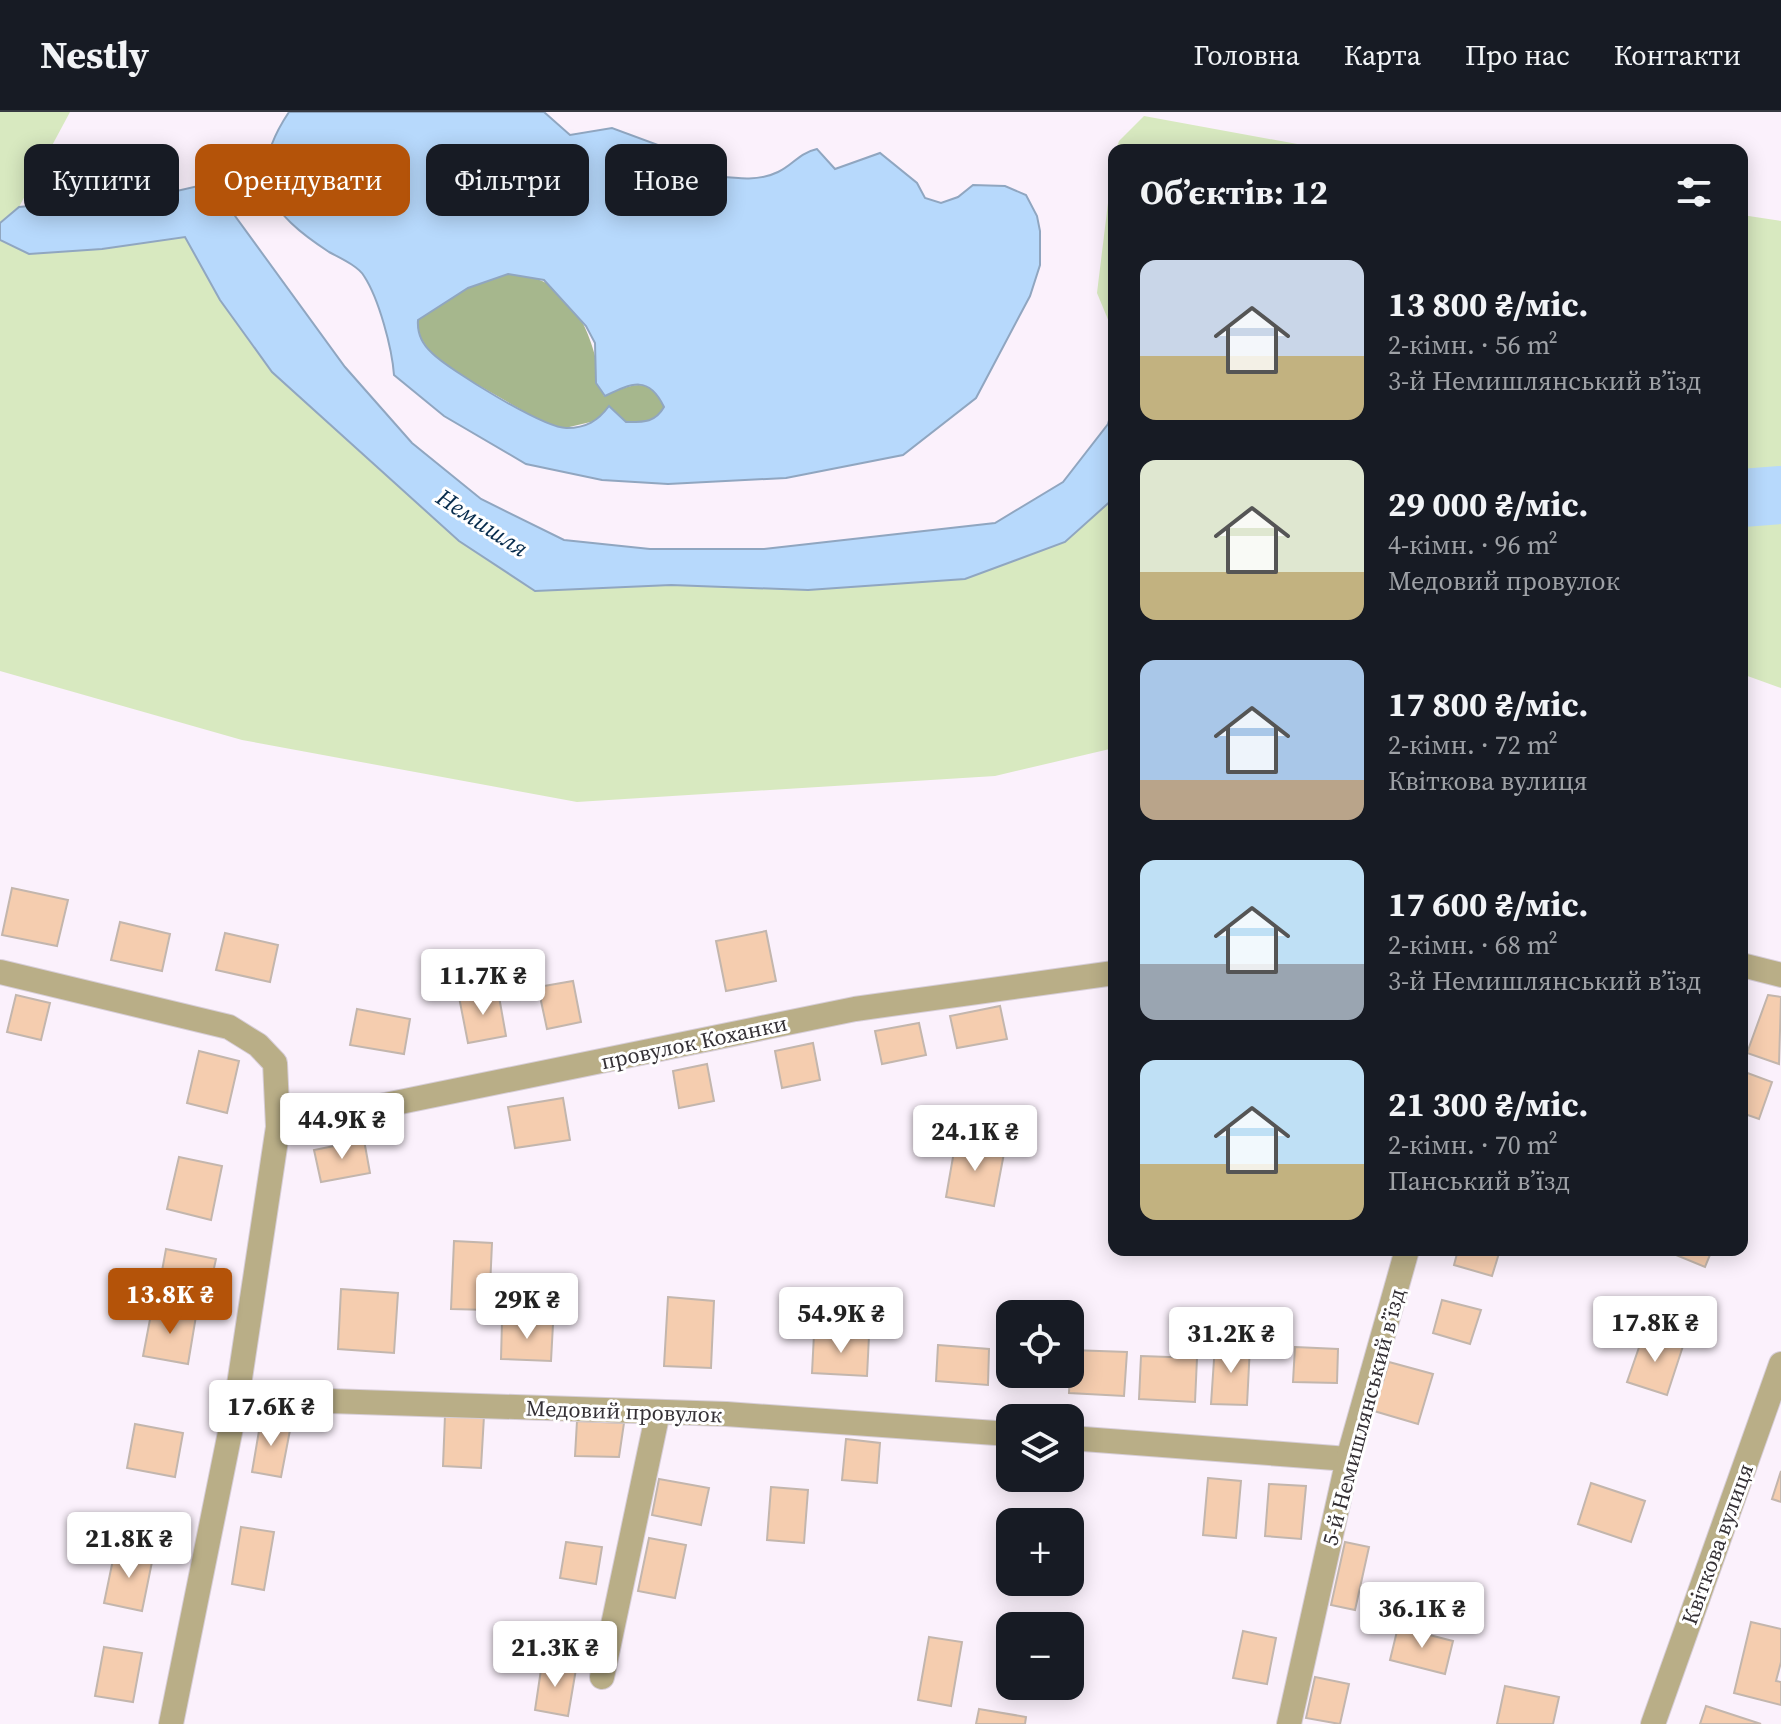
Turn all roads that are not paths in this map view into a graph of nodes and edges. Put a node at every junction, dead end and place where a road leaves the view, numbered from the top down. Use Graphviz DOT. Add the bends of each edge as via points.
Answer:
graph roads {
  1 [pos="1748,967"];
  2 [pos="0,972"];
  3 [pos="1108,974"];
  4 [pos="1781,975"];
  5 [pos="278,1127"];
  6 [pos="1405,1256"];
  7 [pos="1781,1364"];
  8 [pos="237,1398"];
  9 [pos="658,1412"];
  10 [pos="996,1433"];
  11 [pos="1084,1439"];
  12 [pos="1348,1459"];
  13 [pos="602,1677"];
  14 [pos="171,1724"];
  15 [pos="1289,1724"];
  16 [pos="1653,1724"];
  1 -- 4 [label="street"];
  2 -- 5 [label="street" via="229,1027 275,1063"];
  3 -- 5 [label="street, провулок Коханки" via="855,1009"];
  5 -- 8 [label="street"];
  6 -- 12 [label="street, 5-й Немишлянський в’їзд"];
  7 -- 16 [label="street, Квіткова вулиця"];
  8 -- 9 [label="street, Медовий провулок"];
  8 -- 14 [label="street"];
  9 -- 10 [label="street, Медовий провулок"];
  9 -- 13 [label="street"];
  11 -- 12 [label="street"];
  12 -- 15 [label="street, 5-й Немишлянський в’їзд"];
}
